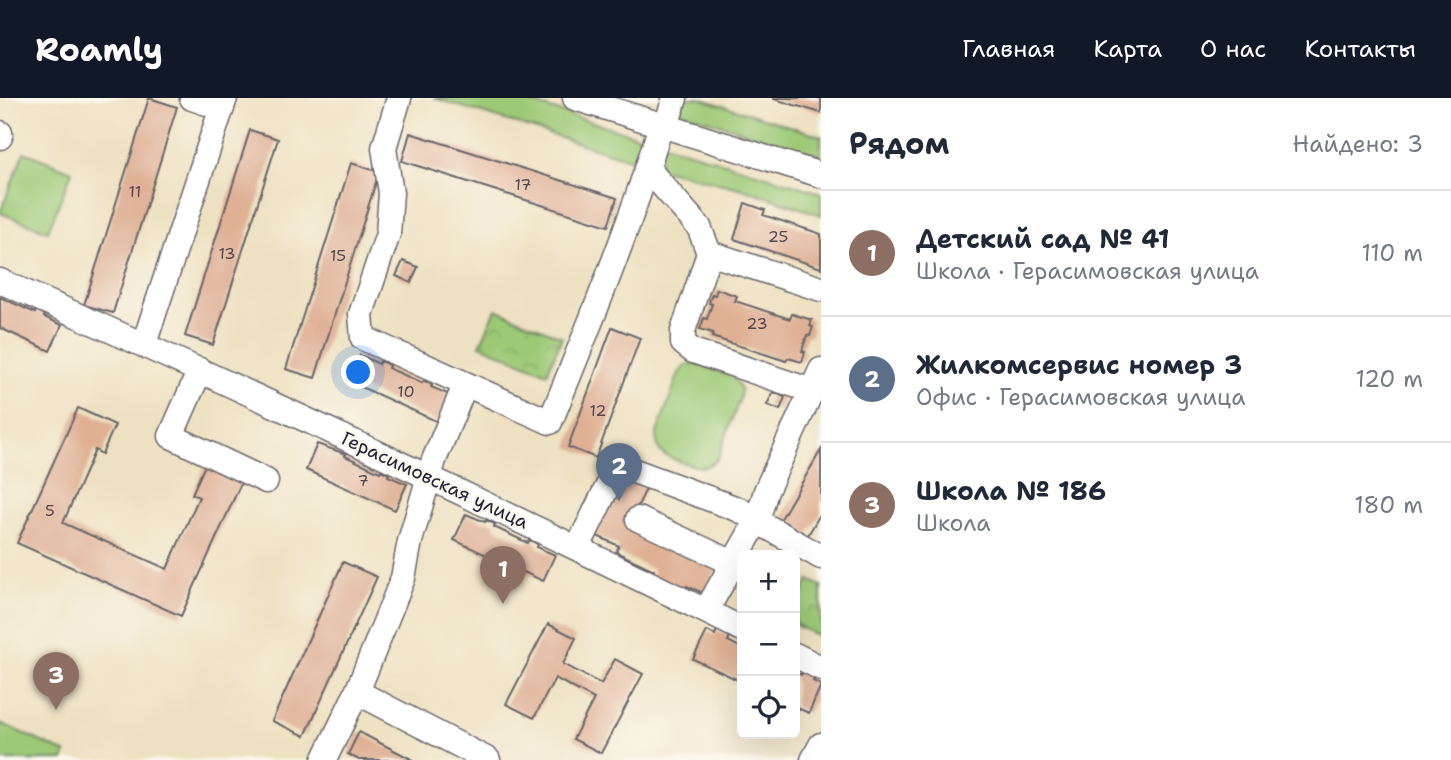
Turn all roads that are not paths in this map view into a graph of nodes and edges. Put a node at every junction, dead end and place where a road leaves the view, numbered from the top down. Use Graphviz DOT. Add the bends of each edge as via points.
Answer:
graph roads {
  1 [pos="192,98"];
  2 [pos="399,98"];
  3 [pos="575,98"];
  4 [pos="675,98"];
  5 [pos="223,103"];
  6 [pos="664,125"];
  7 [pos="648,169"];
  8 [pos="821,175"];
  9 [pos="709,253"];
  10 [pos="0,281"];
  11 [pos="821,289"];
  12 [pos="144,344"];
  13 [pos="200,370"];
  14 [pos="818,379"];
  15 [pos="465,385"];
  16 [pos="429,477"];
  17 [pos="266,481"];
  18 [pos="638,519"];
  19 [pos="757,520"];
  20 [pos="578,547"];
  21 [pos="821,557"];
  22 [pos="733,564"];
  23 [pos="706,611"];
  24 [pos="737,626"];
  25 [pos="800,658"];
  26 [pos="821,668"];
  27 [pos="357,692"];
  28 [pos="821,745"];
  29 [pos="324,760"];
  30 [pos="488,760"];
  31 [pos="813,760"];
  1 -- 5 [label="street"];
  2 -- 15 [label="street" via="384,148 391,193 388,234 361,314 363,338"];
  3 -- 6 [label="street"];
  4 -- 6 [label="street"];
  5 -- 12 [label="street"];
  6 -- 7 [label="street"];
  6 -- 8 [label="street"];
  7 -- 9 [label="street" via="699,227"];
  7 -- 15 [label="street" via="550,422"];
  9 -- 11 [label="street"];
  9 -- 14 [label="street" via="683,343 693,351"];
  10 -- 12 [label="street, Герасимовская улица"];
  12 -- 13 [label="street, Герасимовская улица"];
  13 -- 16 [label="street, Герасимовская улица"];
  13 -- 17 [label="street" via="171,436"];
  14 -- 19 [label="street"];
  15 -- 16 [label="street"];
  16 -- 20 [label="street, Герасимовская улица"];
  16 -- 27 [label="street" via="403,578"];
  18 -- 22 [label="street"];
  19 -- 20 [label="street" via="618,465"];
  19 -- 21 [label="street"];
  19 -- 22 [label="street"];
  20 -- 23 [label="street, Герасимовская улица"];
  22 -- 23 [label="street"];
  23 -- 24 [label="street, Герасимовская улица"];
  25 -- 26 [label="street"];
  27 -- 29 [label="street"];
  27 -- 30 [label="street"];
  28 -- 31 [label="street"];
}
